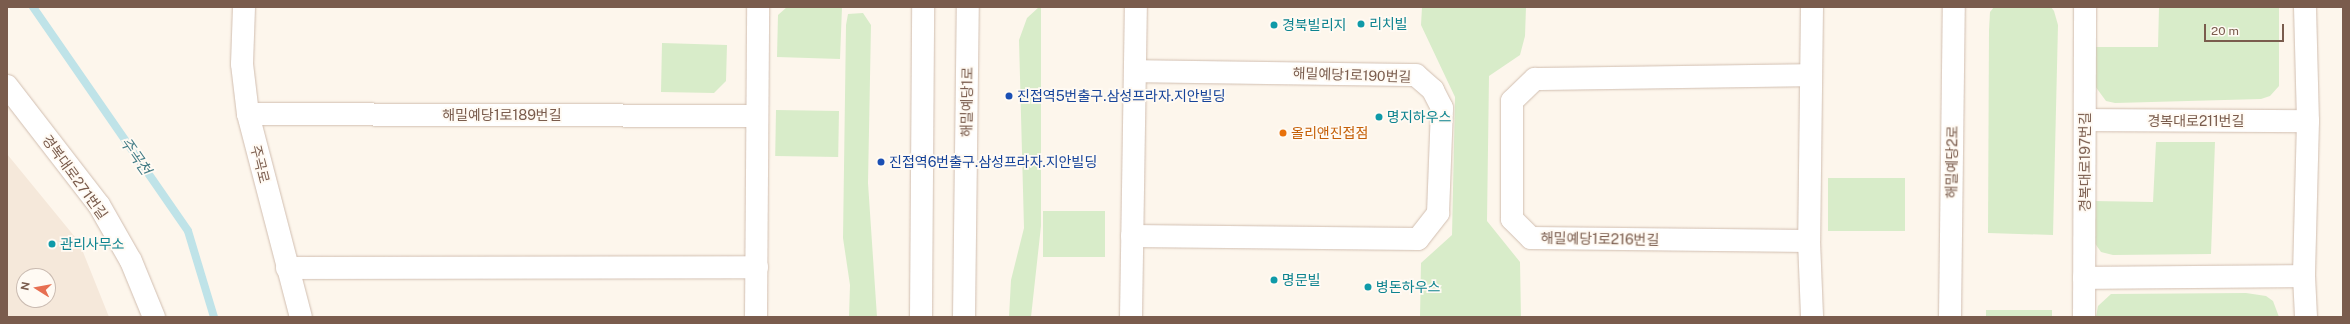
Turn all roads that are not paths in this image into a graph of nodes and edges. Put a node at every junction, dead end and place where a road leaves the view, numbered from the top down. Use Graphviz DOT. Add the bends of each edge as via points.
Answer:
graph roads {
  1 [pos="244,7"];
  2 [pos="758,7"];
  3 [pos="923,7"];
  4 [pos="968,7"];
  5 [pos="1136,7"];
  6 [pos="1812,7"];
  7 [pos="1954,7"];
  8 [pos="2085,7"];
  9 [pos="2305,7"];
  10 [pos="1135,71"];
  11 [pos="1811,75"];
  12 [pos="7,86"];
  13 [pos="248,114"];
  14 [pos="757,116"];
  15 [pos="2085,120"];
  16 [pos="2308,121"];
  17 [pos="1132,236"];
  18 [pos="1809,241"];
  19 [pos="757,266"];
  20 [pos="287,268"];
  21 [pos="2304,276"];
  22 [pos="2084,278"];
  23 [pos="154,317"];
  24 [pos="301,317"];
  25 [pos="756,317"];
  26 [pos="921,317"];
  27 [pos="964,317"];
  28 [pos="1132,317"];
  29 [pos="1812,317"];
  30 [pos="1950,317"];
  31 [pos="2084,317"];
  32 [pos="2306,317"];
  1 -- 13 [label="street, 주곡로" via="242,64"];
  2 -- 14 [label="street"];
  3 -- 26 [label="street"];
  4 -- 27 [label="street, 해밀예당1로"];
  5 -- 10 [label="street"];
  6 -- 11 [label="street"];
  7 -- 30 [label="street, 해밀예당2로"];
  8 -- 15 [label="street, 경복대로197번길"];
  9 -- 16 [label="street"];
  10 -- 17 [label="street"];
  10 -- 17 [label="street, 해밀예당1로190번길" via="1416,74 1433,90 1442,108 1438,213 1418,239"];
  11 -- 18 [label="street"];
  11 -- 18 [label="street, 해밀예당1로216번길" via="1534,79 1512,101 1512,219 1531,238"];
  12 -- 23 [label="street, 경복대로271번길" via="99,206 131,261"];
  13 -- 14 [label="street, 해밀예당1로189번길"];
  13 -- 20 [label="street, 주곡로"];
  14 -- 19 [label="street"];
  15 -- 16 [label="street, 경복대로211번길"];
  15 -- 22 [label="street, 경복대로197번길"];
  16 -- 21 [label="street"];
  17 -- 28 [label="street"];
  18 -- 29 [label="street"];
  19 -- 20 [label="street"];
  19 -- 25 [label="street"];
  20 -- 24 [label="street, 주곡로"];
  21 -- 22 [label="street"];
  21 -- 32 [label="street"];
  22 -- 31 [label="street, 경복대로197번길"];
}
